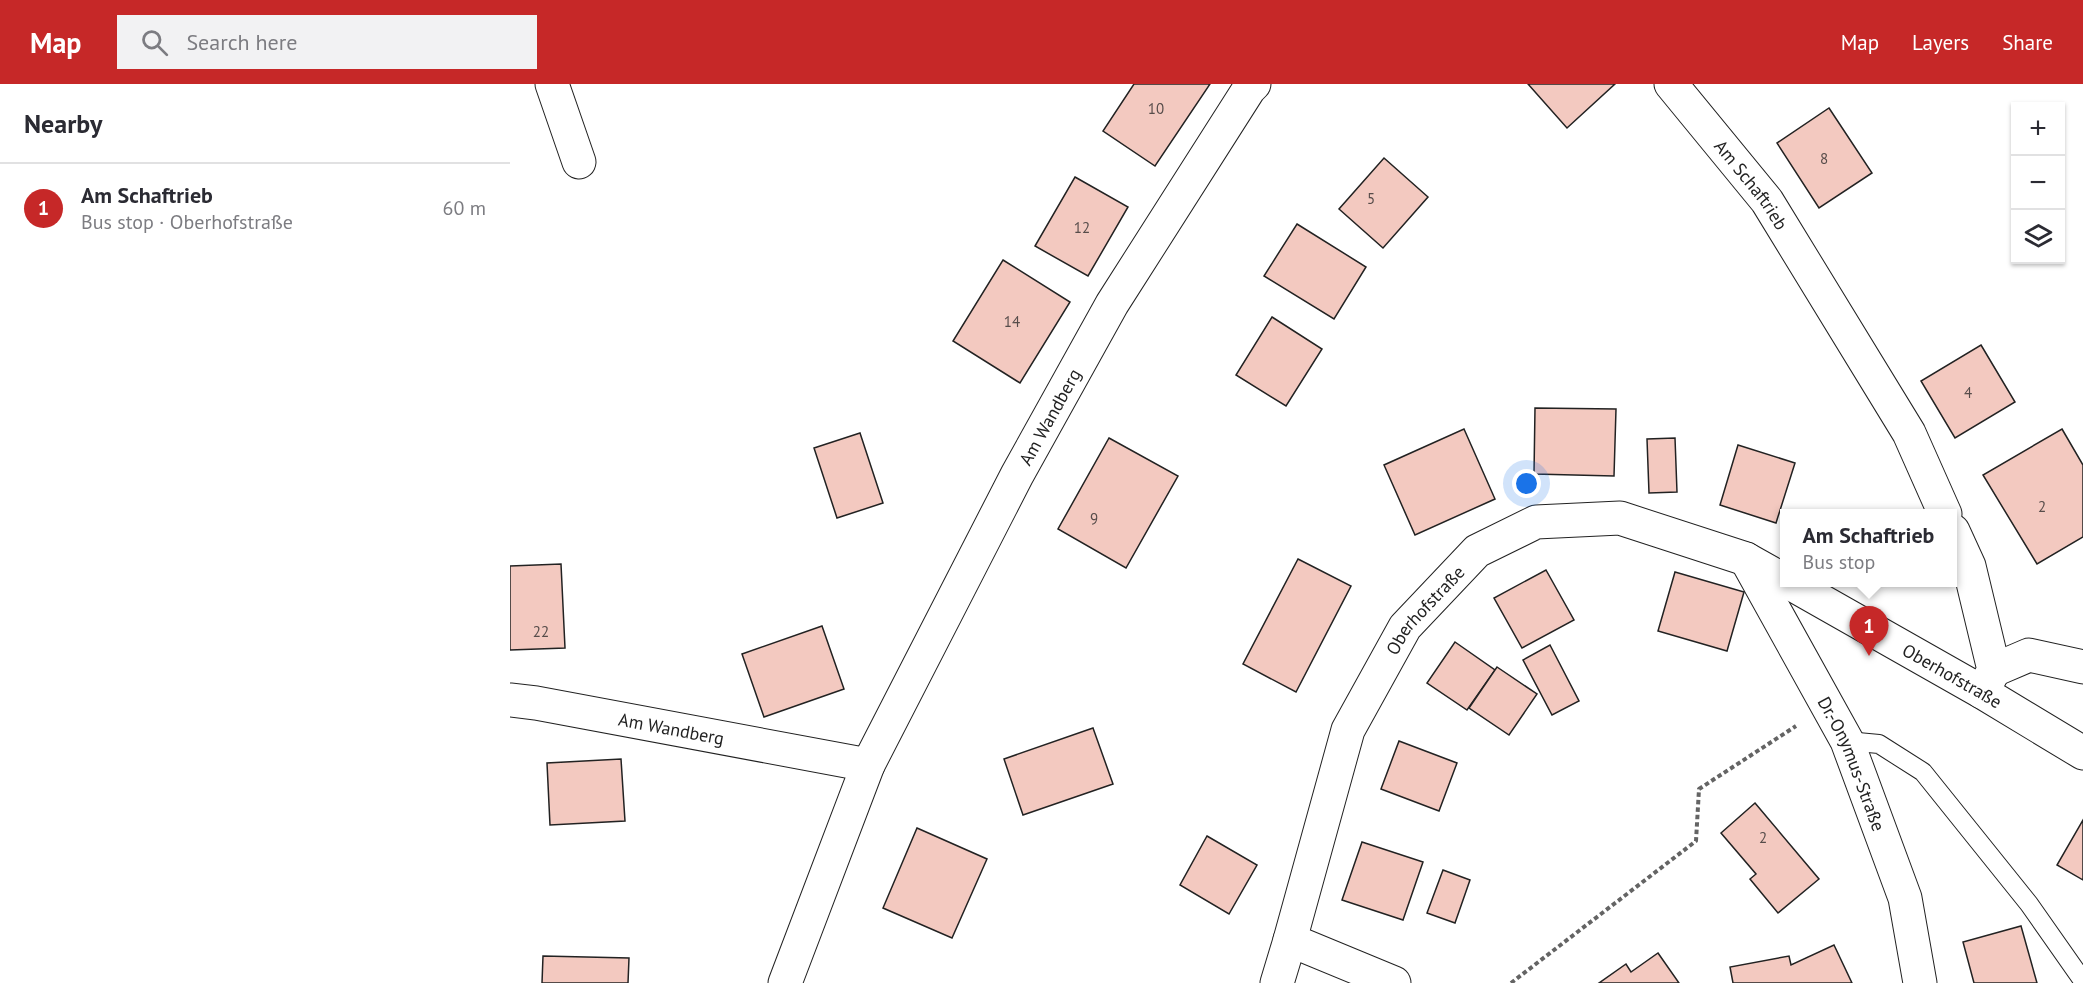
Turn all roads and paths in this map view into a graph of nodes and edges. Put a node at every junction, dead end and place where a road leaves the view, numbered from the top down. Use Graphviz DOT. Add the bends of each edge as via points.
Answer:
graph roads {
  1 [pos="552,84"];
  2 [pos="1254,84"];
  3 [pos="1671,84"];
  4 [pos="579,162"];
  5 [pos="1943,509"];
  6 [pos="1957,540"];
  7 [pos="1746,559"];
  8 [pos="1780,579"];
  9 [pos="1796,587"];
  10 [pos="2083,667"];
  11 [pos="1988,681"];
  12 [pos="510,700"];
  13 [pos="1772,741"];
  14 [pos="1847,741"];
  15 [pos="2083,753"];
  16 [pos="868,765"];
  17 [pos="1290,940"];
  18 [pos="2083,981"];
  19 [pos="785,983"];
  20 [pos="1276,983"];
  21 [pos="1394,983"];
  22 [pos="1510,983"];
  23 [pos="1920,983"];
  1 -- 4 [label="street"];
  2 -- 16 [label="street, Am Wandberg" via="1112,304 1017,475"];
  3 -- 5 [label="street, Am Schaftrieb" via="1767,201 1909,433"];
  6 -- 11 [label="street" via="1969,566"];
  7 -- 8 [label="street, Oberhofstraße"];
  7 -- 14 [label="street, Dr.-Onymus-Straße"];
  7 -- 17 [label="street, Oberhofstraße" via="1620,518 1536,522 1477,551 1405,627 1348,730"];
  9 -- 11 [label="street, Oberhofstraße"];
  10 -- 11 [label="street" via="2029,655"];
  11 -- 15 [label="street, Oberhofstraße"];
  12 -- 16 [label="street, Am Wandberg"];
  13 -- 22 [label="path" via="1699,789 1696,841"];
  14 -- 18 [label="lane" via="1879,744 1923,772 2029,904"];
  14 -- 23 [label="street, Dr.-Onymus-Straße" via="1905,898"];
  16 -- 19 [label="street, Am Wandberg"];
  17 -- 20 [label="street, Oberhofstraße"];
  17 -- 21 [label="street"];
}
